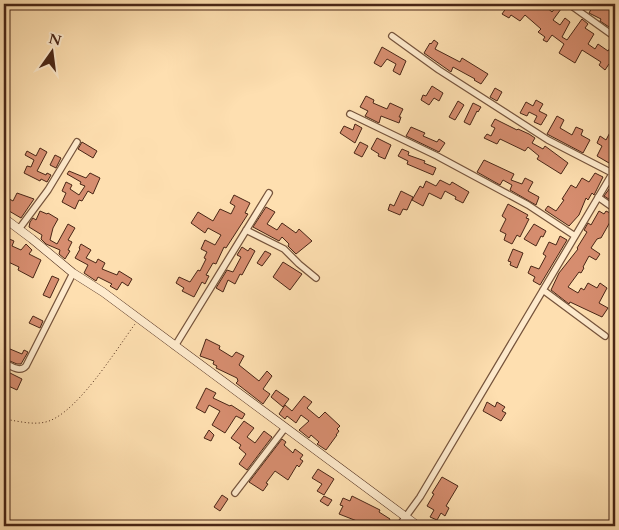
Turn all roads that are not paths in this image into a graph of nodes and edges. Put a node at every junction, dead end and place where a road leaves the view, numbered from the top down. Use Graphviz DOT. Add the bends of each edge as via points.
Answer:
graph roads {
  1 [pos="569,4"];
  2 [pos="392,36"];
  3 [pos="615,37"];
  4 [pos="350,114"];
  5 [pos="77,142"];
  6 [pos="614,171"];
  7 [pos="269,193"];
  8 [pos="598,197"];
  9 [pos="615,208"];
  10 [pos="4,218"];
  11 [pos="19,229"];
  12 [pos="246,230"];
  13 [pos="575,236"];
  14 [pos="73,273"];
  15 [pos="316,278"];
  16 [pos="543,290"];
  17 [pos="605,336"];
  18 [pos="175,346"];
  19 [pos="4,363"];
  20 [pos="285,428"];
  21 [pos="235,492"];
  22 [pos="406,517"];
  23 [pos="399,526"];
  24 [pos="418,526"];
  1 -- 3 [label="street"];
  2 -- 6 [label="street" via="548,140"];
  4 -- 13 [label="street" via="528,205"];
  5 -- 11 [label="street"];
  6 -- 8 [label="street"];
  7 -- 12 [label="street"];
  8 -- 9 [label="street"];
  8 -- 13 [label="street"];
  10 -- 11 [label="main road"];
  11 -- 14 [label="main road"];
  12 -- 15 [label="street" via="284,249"];
  12 -- 18 [label="street"];
  13 -- 16 [label="street"];
  14 -- 18 [label="main road"];
  14 -- 19 [label="street" via="26,366 21,370"];
  16 -- 17 [label="street"];
  16 -- 22 [label="street"];
  18 -- 20 [label="main road"];
  20 -- 21 [label="street"];
  20 -- 22 [label="main road"];
  22 -- 23 [label="street"];
  22 -- 24 [label="main road"];
}
